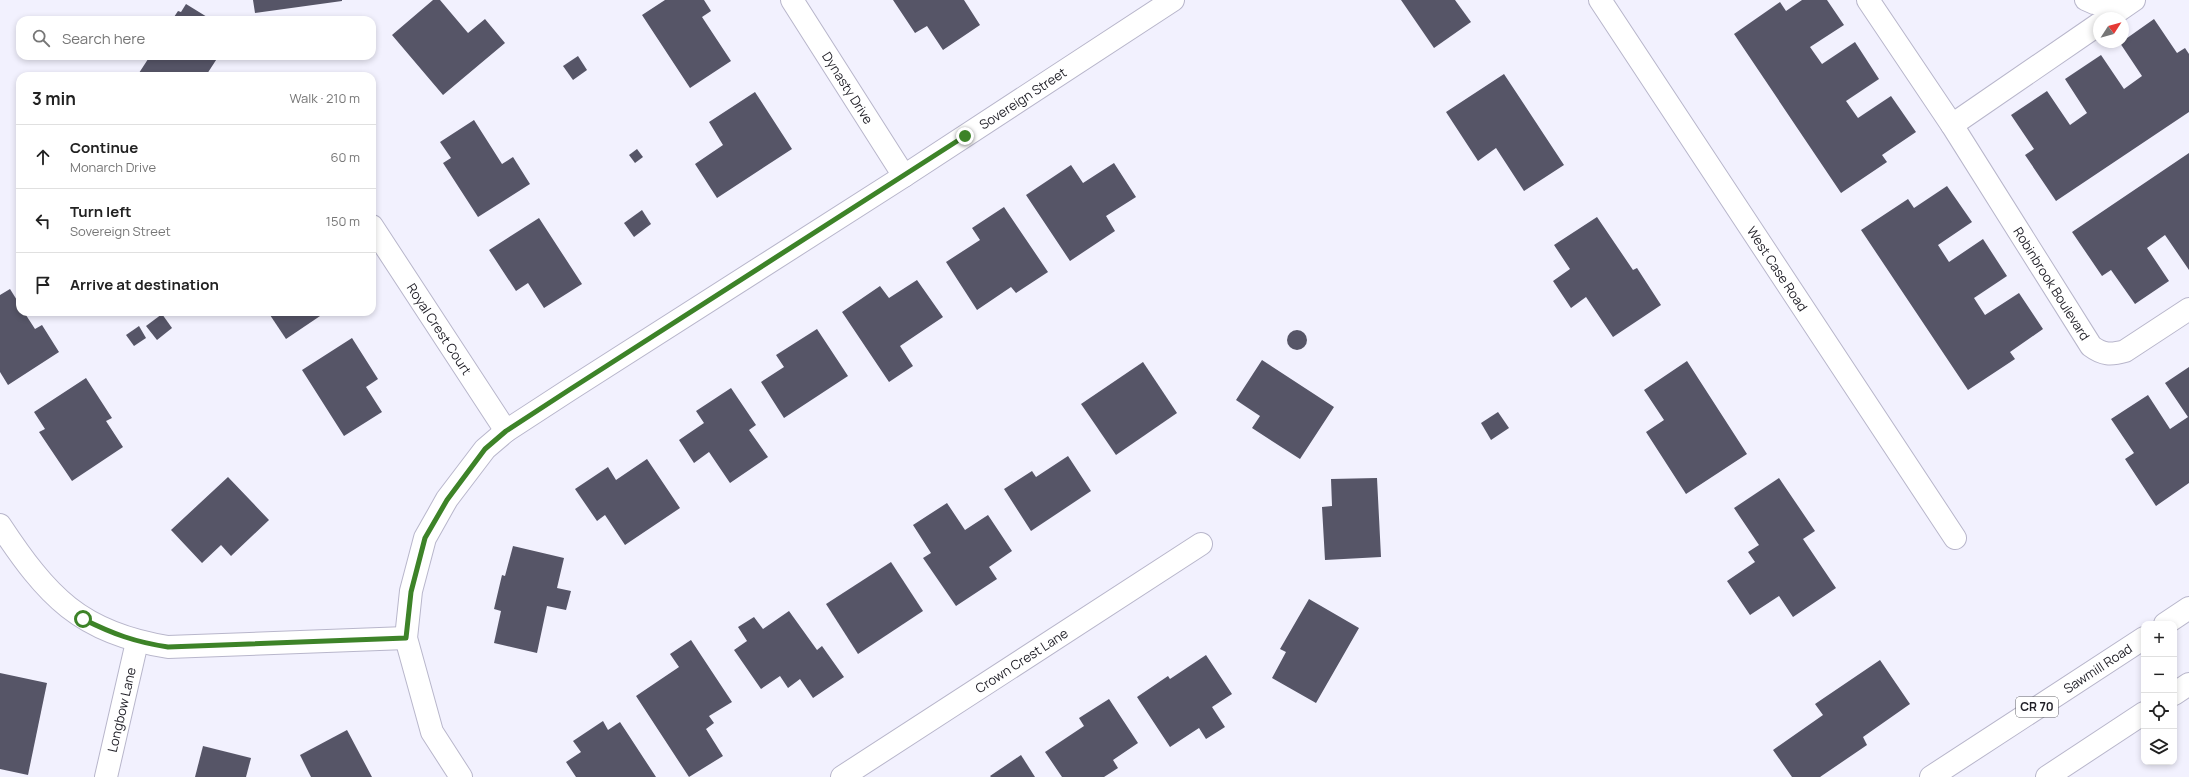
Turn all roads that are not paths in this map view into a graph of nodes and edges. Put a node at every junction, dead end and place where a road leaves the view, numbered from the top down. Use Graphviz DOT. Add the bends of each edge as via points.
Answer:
graph roads {
  1 [pos="792,0"];
  2 [pos="1173,0"];
  3 [pos="1600,0"];
  4 [pos="1868,0"];
  5 [pos="2086,0"];
  6 [pos="2121,9"];
  7 [pos="2093,28"];
  8 [pos="1952,125"];
  9 [pos="904,176"];
  10 [pos="376,232"];
  11 [pos="2189,309"];
  12 [pos="506,431"];
  13 [pos="0,525"];
  14 [pos="1955,538"];
  15 [pos="1201,544"];
  16 [pos="2189,608"];
  17 [pos="2170,621"];
  18 [pos="406,638"];
  19 [pos="2141,640"];
  20 [pos="137,642"];
  21 [pos="2189,684"];
  22 [pos="2176,693"];
  23 [pos="2141,715"];
  24 [pos="106,777"];
  25 [pos="461,777"];
  26 [pos="842,777"];
  27 [pos="1931,777"];
  28 [pos="2047,777"];
  1 -- 9 [label="street, Dynasty Drive"];
  2 -- 9 [label="street, Sovereign Street"];
  3 -- 14 [label="street, West Case Road"];
  4 -- 8 [label="street, Robinbrook Boulevard"];
  5 -- 6 [label="lane"];
  7 -- 8 [label="street"];
  8 -- 11 [label="street, Robinbrook Boulevard" via="2092,346 2101,354 2115,354 2125,350"];
  9 -- 12 [label="street, Sovereign Street"];
  10 -- 12 [label="street, Royal Crest Court"];
  12 -- 18 [label="street, Sovereign Street" via="485,449 447,500 425,538 411,592"];
  13 -- 20 [label="street" via="34,573 63,604 83,619"];
  15 -- 26 [label="street, Crown Crest Lane"];
  16 -- 17 [label="street"];
  18 -- 20 [label="street" via="168,647"];
  18 -- 25 [label="street" via="432,732"];
  19 -- 27 [label="street, Sawmill Road / CR 70"];
  20 -- 24 [label="street, Longbow Lane"];
  21 -- 22 [label="street"];
  23 -- 28 [label="street"];
}
